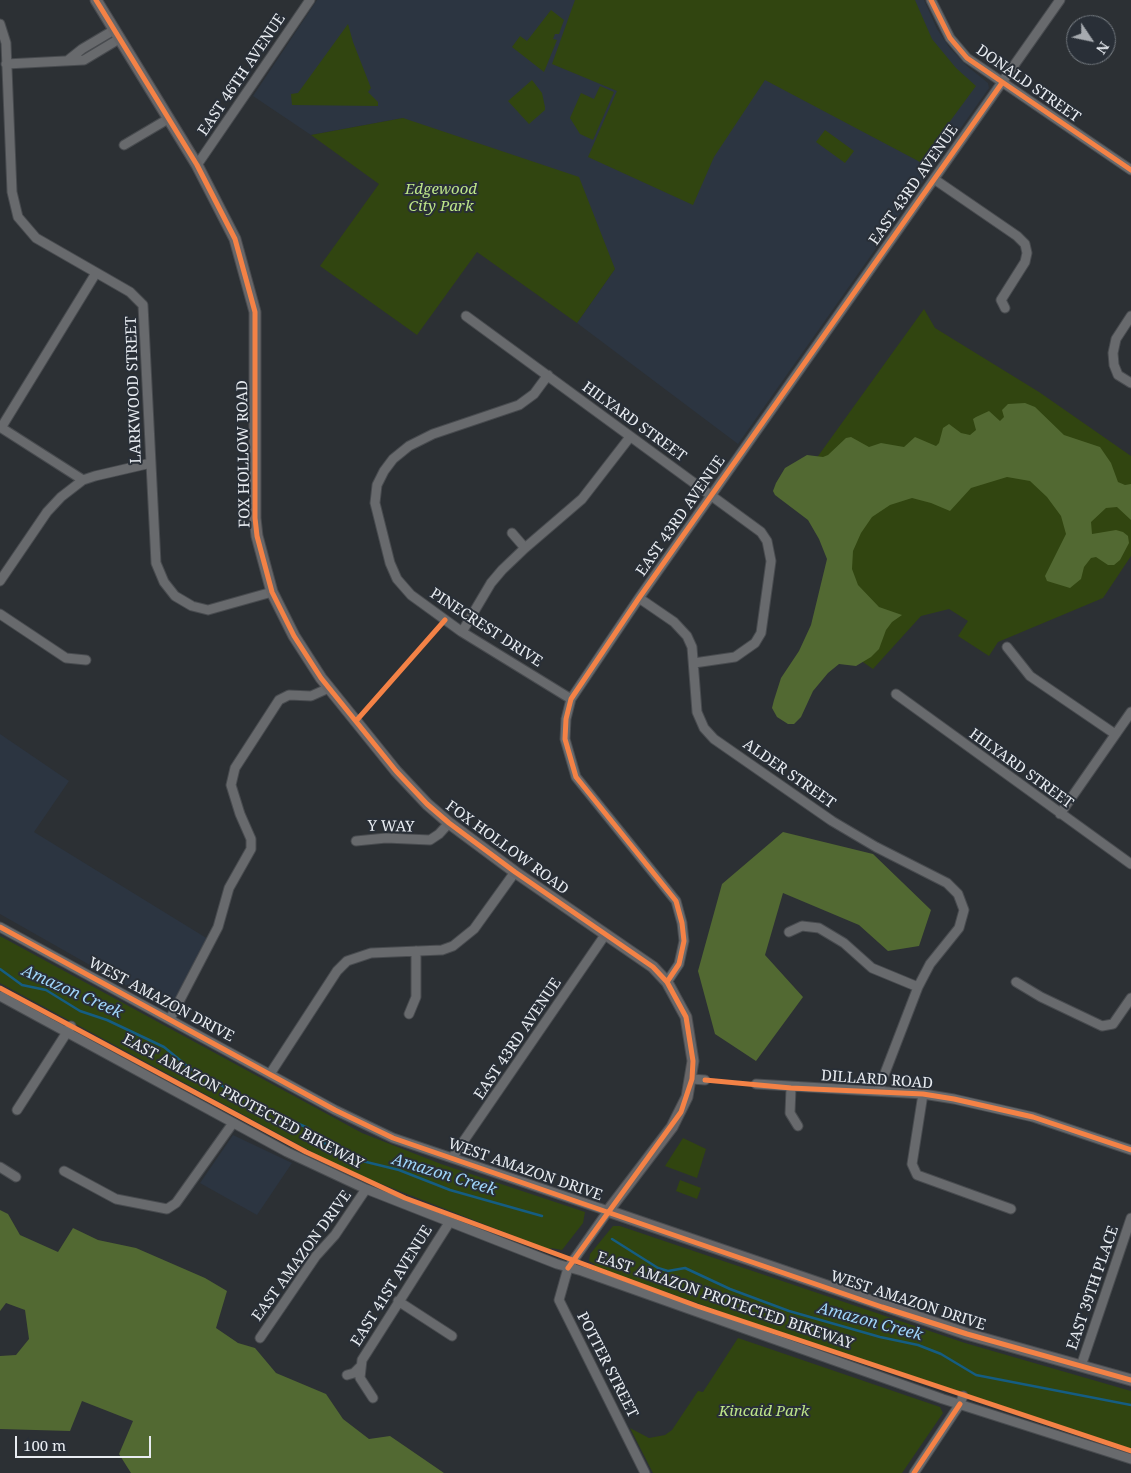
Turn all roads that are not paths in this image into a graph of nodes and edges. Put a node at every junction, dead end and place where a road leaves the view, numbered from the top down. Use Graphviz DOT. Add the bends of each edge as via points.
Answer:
graph roads {
  1 [pos="96,0"];
  2 [pos="310,0"];
  3 [pos="931,0"];
  4 [pos="1060,0"];
  5 [pos="0,24"];
  6 [pos="116,34"];
  7 [pos="6,64"];
  8 [pos="1002,83"];
  9 [pos="168,119"];
  10 [pos="124,145"];
  11 [pos="197,165"];
  12 [pos="1131,170"];
  13 [pos="934,179"];
  14 [pos="96,273"];
  15 [pos="1006,308"];
  16 [pos="466,316"];
  17 [pos="1131,316"];
  18 [pos="548,375"];
  19 [pos="1131,383"];
  20 [pos="0,427"];
  21 [pos="630,437"];
  22 [pos="151,463"];
  23 [pos="83,480"];
  24 [pos="712,495"];
  25 [pos="512,533"];
  26 [pos="525,548"];
  27 [pos="0,581"];
  28 [pos="272,592"];
  29 [pos="639,598"];
  30 [pos="0,614"];
  31 [pos="462,632"];
  32 [pos="1007,647"];
  33 [pos="86,660"];
  34 [pos="694,663"];
  35 [pos="329,688"];
  36 [pos="896,694"];
  37 [pos="571,699"];
  38 [pos="1131,712"];
  39 [pos="1115,734"];
  40 [pos="1060,814"];
  41 [pos="448,823"];
  42 [pos="356,841"];
  43 [pos="1131,864"];
  44 [pos="515,872"];
  45 [pos="0,927"];
  46 [pos="789,932"];
  47 [pos="605,934"];
  48 [pos="416,951"];
  49 [pos="667,982"];
  50 [pos="1016,982"];
  51 [pos="918,987"];
  52 [pos="0,996"];
  53 [pos="1131,998"];
  54 [pos="410,1014"];
  55 [pos="170,1020"];
  56 [pos="69,1029"];
  57 [pos="270,1074"];
  58 [pos="692,1079"];
  59 [pos="705,1080"];
  60 [pos="756,1084"];
  61 [pos="791,1088"];
  62 [pos="878,1090"];
  63 [pos="923,1094"];
  64 [pos="17,1110"];
  65 [pos="233,1123"];
  66 [pos="798,1126"];
  67 [pos="1131,1150"];
  68 [pos="452,1158"];
  69 [pos="0,1167"];
  70 [pos="64,1171"];
  71 [pos="16,1177"];
  72 [pos="366,1190"];
  73 [pos="1011,1208"];
  74 [pos="608,1211"];
  75 [pos="1131,1218"];
  76 [pos="449,1223"];
  77 [pos="568,1268"];
  78 [pos="398,1302"];
  79 [pos="452,1336"];
  80 [pos="260,1338"];
  81 [pos="1081,1366"];
  82 [pos="360,1367"];
  83 [pos="347,1374"];
  84 [pos="1131,1380"];
  85 [pos="373,1398"];
  86 [pos="961,1400"];
  87 [pos="1131,1459"];
  88 [pos="645,1473"];
  89 [pos="914,1473"];
  1 -- 6 [label="main road, FOX HOLLOW ROAD"];
  2 -- 11 [label="street, EAST 46TH AVENUE"];
  3 -- 8 [label="street, DONALD STREET" via="950,38 967,58"];
  4 -- 8 [label="street, EAST 43RD AVENUE"];
  5 -- 7 [label="street, LARKWOOD STREET" via="6,43"];
  6 -- 7 [label="street" via="84,60"];
  6 -- 9 [label="main road, FOX HOLLOW ROAD"];
  7 -- 14 [label="street, LARKWOOD STREET" via="12,192 18,217 36,238"];
  8 -- 12 [label="street, DONALD STREET"];
  8 -- 13 [label="street, EAST 43RD AVENUE"];
  9 -- 10 [label="street"];
  9 -- 11 [label="main road, FOX HOLLOW ROAD"];
  11 -- 28 [label="main road, FOX HOLLOW ROAD" via="234,239 255,312 255,518"];
  13 -- 15 [label="street" via="1025,244 1025,262 1001,300"];
  13 -- 24 [label="street, EAST 43RD AVENUE"];
  14 -- 20 [label="street"];
  14 -- 22 [label="street, LARKWOOD STREET" via="130,292 144,305"];
  16 -- 18 [label="street, HILYARD STREET"];
  17 -- 19 [label="street" via="1116,339 1113,353 1118,375"];
  18 -- 21 [label="street, HILYARD STREET"];
  18 -- 31 [label="street, PINECREST DRIVE" via="534,394 519,405 434,434 409,446 393,459 377,485 375,503 378,518 398,580 411,594"];
  20 -- 23 [label="street"];
  21 -- 24 [label="street, HILYARD STREET"];
  21 -- 26 [label="street" via="582,499"];
  22 -- 23 [label="street"];
  22 -- 28 [label="street, LARKWOOD STREET" via="156,562 164,582 175,596 192,606 208,610"];
  23 -- 27 [label="street" via="47,512"];
  24 -- 29 [label="street, EAST 43RD AVENUE"];
  24 -- 34 [label="street, HILYARD STREET" via="761,532 770,551 770,571 764,623 755,643 735,657"];
  25 -- 26 [label="street"];
  26 -- 31 [label="street" via="491,583"];
  28 -- 35 [label="main road, FOX HOLLOW ROAD" via="294,636"];
  29 -- 34 [label="street, ALDER STREET" via="682,629 692,647"];
  29 -- 37 [label="street, EAST 43RD AVENUE"];
  30 -- 33 [label="street" via="66,658"];
  31 -- 37 [label="street, PINECREST DRIVE"];
  32 -- 39 [label="street" via="1030,676"];
  34 -- 51 [label="street, ALDER STREET" via="697,712 704,728 714,739 832,821 953,887 964,910 956,934 934,956"];
  35 -- 41 [label="main road, FOX HOLLOW ROAD" via="396,771"];
  35 -- 55 [label="street" via="311,696 289,695 279,700 235,768 231,785 251,839 251,849 230,888 218,928"];
  36 -- 40 [label="street, HILYARD STREET"];
  37 -- 49 [label="street, EAST 43RD AVENUE" via="566,739 576,777 676,901 684,941 679,964"];
  38 -- 39 [label="street"];
  39 -- 40 [label="street"];
  40 -- 43 [label="street, HILYARD STREET"];
  41 -- 42 [label="street, Y WAY" via="430,840 386,838"];
  41 -- 44 [label="main road, FOX HOLLOW ROAD"];
  44 -- 47 [label="main road, FOX HOLLOW ROAD"];
  44 -- 48 [label="street" via="464,939 442,950"];
  45 -- 55 [label="street, WEST AMAZON DRIVE"];
  46 -- 51 [label="street" via="802,926 819,928 844,943 872,968"];
  47 -- 49 [label="main road, FOX HOLLOW ROAD" via="653,967"];
  47 -- 68 [label="street, EAST 43RD AVENUE"];
  48 -- 54 [label="street" via="416,996"];
  48 -- 57 [label="street" via="371,952 347,961 337,971"];
  49 -- 58 [label="main road, FOX HOLLOW ROAD" via="686,1017 691,1038"];
  50 -- 53 [label="street" via="1102,1026 1113,1024"];
  51 -- 62 [label="street"];
  52 -- 56 [label="street, EAST AMAZON DRIVE"];
  55 -- 57 [label="street, WEST AMAZON DRIVE"];
  56 -- 64 [label="street"];
  56 -- 65 [label="street, EAST AMAZON DRIVE"];
  57 -- 68 [label="street, WEST AMAZON DRIVE" via="393,1138"];
  58 -- 59 [label="street"];
  58 -- 74 [label="main road, FOX HOLLOW ROAD" via="672,1127"];
  60 -- 61 [label="street, DILLARD ROAD"];
  61 -- 62 [label="street, DILLARD ROAD"];
  61 -- 66 [label="street" via="790,1113"];
  62 -- 63 [label="street, DILLARD ROAD"];
  63 -- 67 [label="street, DILLARD ROAD" via="1032,1117"];
  63 -- 73 [label="street, DILLARD ROAD" via="912,1164 917,1175"];
  65 -- 70 [label="street" via="176,1203 167,1209 116,1199"];
  65 -- 72 [label="street, EAST AMAZON DRIVE"];
  68 -- 74 [label="street, WEST AMAZON DRIVE"];
  69 -- 71 [label="street"];
  72 -- 76 [label="street, EAST AMAZON DRIVE"];
  72 -- 80 [label="street, EAST AMAZON DRIVE"];
  74 -- 77 [label="street, FOX HOLLOW ROAD"];
  74 -- 81 [label="main road, WEST AMAZON DRIVE" via="882,1307"];
  75 -- 81 [label="street, EAST 39TH PLACE"];
  76 -- 77 [label="street, EAST AMAZON DRIVE"];
  76 -- 78 [label="street, EAST 41ST AVENUE"];
  77 -- 86 [label="street, EAST AMAZON DRIVE" via="582,1270"];
  77 -- 88 [label="street, POTTER STREET" via="559,1296 560,1304"];
  78 -- 79 [label="street"];
  78 -- 82 [label="street, EAST 41ST AVENUE"];
  81 -- 84 [label="main road, WEST AMAZON DRIVE"];
  82 -- 83 [label="street"];
  82 -- 85 [label="street, EAST 41ST AVENUE" via="360,1378"];
  86 -- 87 [label="street, EAST AMAZON DRIVE"];
  86 -- 89 [label="street"];
}
